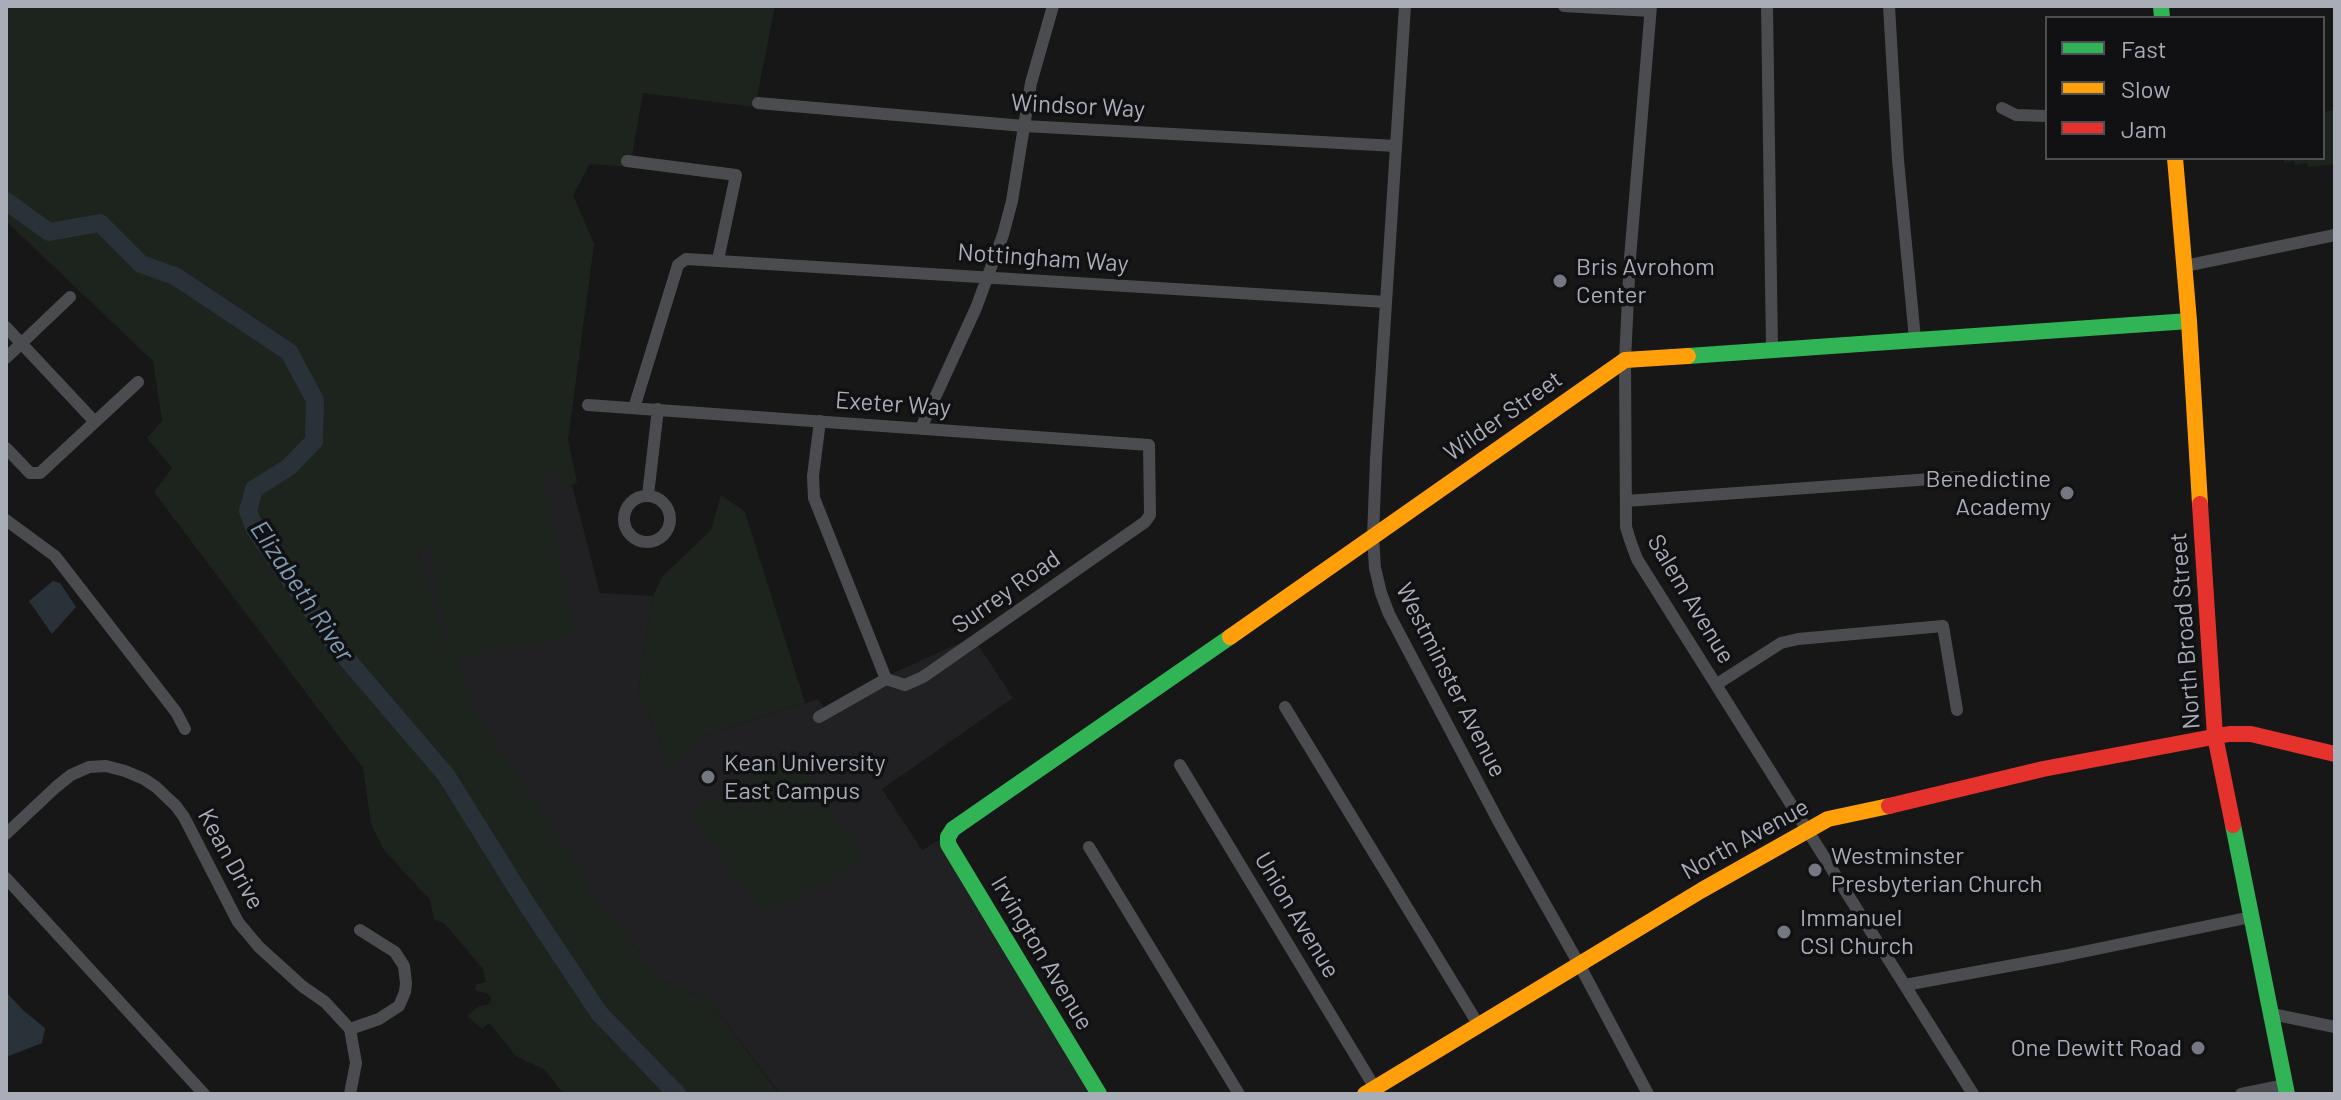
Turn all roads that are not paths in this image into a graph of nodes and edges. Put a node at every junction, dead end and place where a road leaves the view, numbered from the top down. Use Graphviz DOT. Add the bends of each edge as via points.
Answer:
graph roads {
  1 [pos="1053,6"];
  2 [pos="1405,6"];
  3 [pos="1564,6"];
  4 [pos="1767,6"];
  5 [pos="1889,6"];
  6 [pos="1651,8"];
  7 [pos="758,103"];
  8 [pos="2002,108"];
  9 [pos="2045,116"];
  10 [pos="1024,126"];
  11 [pos="1396,146"];
  12 [pos="2175,160"];
  13 [pos="627,161"];
  14 [pos="2335,235"];
  15 [pos="718,260"];
  16 [pos="2185,266"];
  17 [pos="988,277"];
  18 [pos="70,297"];
  19 [pos="1386,302"];
  20 [pos="2189,321"];
  21 [pos="6,327"];
  22 [pos="1915,339"];
  23 [pos="21,343"];
  24 [pos="1772,350"];
  25 [pos="6,358"];
  26 [pos="1625,360"];
  27 [pos="138,382"];
  28 [pos="588,405"];
  29 [pos="634,408"];
  30 [pos="658,409"];
  31 [pos="820,421"];
  32 [pos="95,422"];
  33 [pos="921,428"];
  34 [pos="1149,445"];
  35 [pos="6,448"];
  36 [pos="1959,477"];
  37 [pos="648,495"];
  38 [pos="1626,501"];
  39 [pos="6,520"];
  40 [pos="1373,537"];
  41 [pos="886,679"];
  42 [pos="1717,684"];
  43 [pos="1285,707"];
  44 [pos="1957,710"];
  45 [pos="819,717"];
  46 [pos="185,729"];
  47 [pos="2215,736"];
  48 [pos="2335,754"];
  49 [pos="1180,765"];
  50 [pos="1807,830"];
  51 [pos="6,834"];
  52 [pos="948,837"];
  53 [pos="1089,847"];
  54 [pos="6,878"];
  55 [pos="2251,917"];
  56 [pos="360,930"];
  57 [pos="1579,964"];
  58 [pos="1905,985"];
  59 [pos="2272,1014"];
  60 [pos="1478,1024"];
  61 [pos="2335,1027"];
  62 [pos="350,1029"];
  63 [pos="2286,1089"];
  64 [pos="1369,1092"];
  65 [pos="204,1094"];
  66 [pos="350,1094"];
  67 [pos="1099,1094"];
  68 [pos="1239,1094"];
  69 [pos="1648,1094"];
  70 [pos="1973,1094"];
  71 [pos="2241,1094"];
  1 -- 10 [label="street"];
  2 -- 11 [label="street, Westminster Avenue"];
  3 -- 6 [label="street"];
  4 -- 24 [label="street"];
  5 -- 22 [label="street"];
  6 -- 26 [label="street, Salem Avenue"];
  7 -- 10 [label="street, Windsor Way"];
  8 -- 9 [label="street" via="2016,115"];
  10 -- 11 [label="street, Windsor Way"];
  10 -- 17 [label="street" via="1012,201"];
  11 -- 19 [label="street, Westminster Avenue"];
  12 -- 16 [label="main road, North Broad Street"];
  13 -- 15 [label="street" via="736,175"];
  14 -- 16 [label="street"];
  15 -- 17 [label="street, Nottingham Way"];
  15 -- 29 [label="street, Nottingham Way" via="686,259 678,265"];
  16 -- 20 [label="main road, North Broad Street"];
  17 -- 19 [label="street, Nottingham Way"];
  17 -- 33 [label="street"];
  18 -- 23 [label="street"];
  19 -- 40 [label="street, Westminster Avenue"];
  20 -- 22 [label="main road"];
  20 -- 47 [label="main road, North Broad Street"];
  21 -- 23 [label="street"];
  22 -- 24 [label="main road"];
  23 -- 25 [label="street"];
  23 -- 32 [label="street"];
  24 -- 26 [label="main road"];
  26 -- 38 [label="street, Salem Avenue"];
  26 -- 40 [label="main road, Wilder Street"];
  27 -- 32 [label="street"];
  28 -- 29 [label="street, Exeter Way"];
  29 -- 30 [label="street, Exeter Way"];
  30 -- 31 [label="street, Exeter Way"];
  30 -- 37 [label="street"];
  31 -- 33 [label="street, Exeter Way"];
  31 -- 41 [label="street" via="814,498"];
  32 -- 35 [label="street" via="40,473 30,473"];
  33 -- 34 [label="street, Exeter Way"];
  34 -- 41 [label="street, Surrey Road" via="1150,515 1145,522 923,677 905,685"];
  36 -- 38 [label="street"];
  38 -- 42 [label="street, Salem Avenue" via="1626,527 1637,559"];
  39 -- 46 [label="street" via="55,556"];
  40 -- 52 [label="main road, Wilder Street"];
  40 -- 57 [label="street, Westminster Avenue" via="1375,568 1389,614"];
  41 -- 45 [label="street, Surrey Road"];
  42 -- 44 [label="street" via="1781,643 1943,626"];
  42 -- 50 [label="street, Salem Avenue"];
  43 -- 60 [label="street"];
  47 -- 48 [label="main road, North Avenue" via="2251,734"];
  47 -- 50 [label="main road, North Avenue" via="2043,769 1828,819"];
  47 -- 55 [label="main road, North Broad Street"];
  49 -- 64 [label="street, Union Avenue"];
  50 -- 57 [label="main road, North Avenue"];
  50 -- 58 [label="street, Salem Avenue"];
  51 -- 62 [label="street, Kean Drive" via="56,787 89,767 106,766 144,779 184,817 238,922"];
  52 -- 67 [label="main road, Irvington Avenue"];
  53 -- 68 [label="street"];
  54 -- 65 [label="street"];
  55 -- 58 [label="street"];
  55 -- 59 [label="main road, North Broad Street"];
  56 -- 62 [label="street" via="395,952 406,983 399,1006"];
  57 -- 60 [label="main road, North Avenue"];
  57 -- 69 [label="street, Westminster Avenue"];
  58 -- 70 [label="street, Salem Avenue"];
  59 -- 61 [label="street"];
  59 -- 63 [label="main road, North Broad Street"];
  60 -- 64 [label="main road, North Avenue"];
  62 -- 66 [label="street" via="356,1063"];
  63 -- 71 [label="street"];
}
